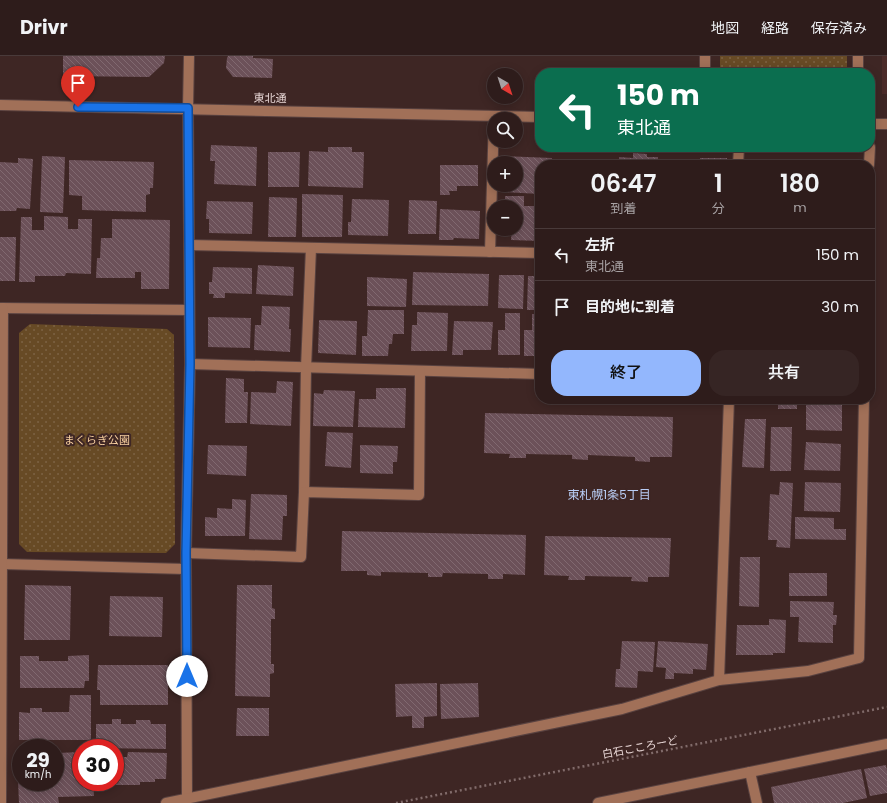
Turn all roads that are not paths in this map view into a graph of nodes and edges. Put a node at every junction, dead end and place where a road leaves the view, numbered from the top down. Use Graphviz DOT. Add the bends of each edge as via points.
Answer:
graph roads {
  1 [pos="189,56"];
  2 [pos="705,56"];
  3 [pos="858,56"];
  4 [pos="705,68"];
  5 [pos="858,68"];
  6 [pos="0,105"];
  7 [pos="188,108"];
  8 [pos="487,116"];
  9 [pos="523,117"];
  10 [pos="535,117"];
  11 [pos="875,124"];
  12 [pos="887,124"];
  13 [pos="493,148"];
  14 [pos="189,245"];
  15 [pos="311,248"];
  16 [pos="490,252"];
  17 [pos="535,253"];
  18 [pos="2,308"];
  19 [pos="189,310"];
  20 [pos="190,364"];
  21 [pos="306,368"];
  22 [pos="420,371"];
  23 [pos="535,374"];
  24 [pos="729,404"];
  25 [pos="864,404"];
  26 [pos="304,492"];
  27 [pos="186,553"];
  28 [pos="2,564"];
  29 [pos="186,569"];
  30 [pos="719,680"];
  31 [pos="887,744"];
  32 [pos="750,772"];
  33 [pos="187,799"];
  34 [pos="1,803"];
  35 [pos="166,803"];
  36 [pos="598,803"];
  37 [pos="757,803"];
  1 -- 7 [label="street"];
  2 -- 4 [label="street"];
  3 -- 5 [label="street"];
  6 -- 7 [label="street, 東北通"];
  7 -- 8 [label="street, 東北通"];
  7 -- 14 [label="street"];
  9 -- 10 [label="street, 東北通"];
  11 -- 12 [label="street"];
  13 -- 16 [label="street"];
  14 -- 15 [label="street"];
  14 -- 19 [label="street"];
  15 -- 16 [label="street"];
  15 -- 21 [label="street"];
  16 -- 17 [label="street"];
  18 -- 19 [label="street"];
  18 -- 28 [label="street"];
  19 -- 20 [label="street"];
  20 -- 21 [label="street"];
  20 -- 27 [label="street"];
  21 -- 22 [label="street"];
  21 -- 26 [label="street"];
  22 -- 23 [label="street"];
  22 -- 26 [label="street" via="419,495"];
  24 -- 30 [label="street"];
  25 -- 30 [label="street" via="859,658 808,671"];
  26 -- 27 [label="street" via="301,557"];
  27 -- 29 [label="street"];
  28 -- 29 [label="street"];
  28 -- 34 [label="street"];
  29 -- 33 [label="street"];
  30 -- 33 [label="street" via="622,709"];
  31 -- 32 [label="street"];
  32 -- 36 [label="street"];
  32 -- 37 [label="street"];
  33 -- 35 [label="street"];
}
